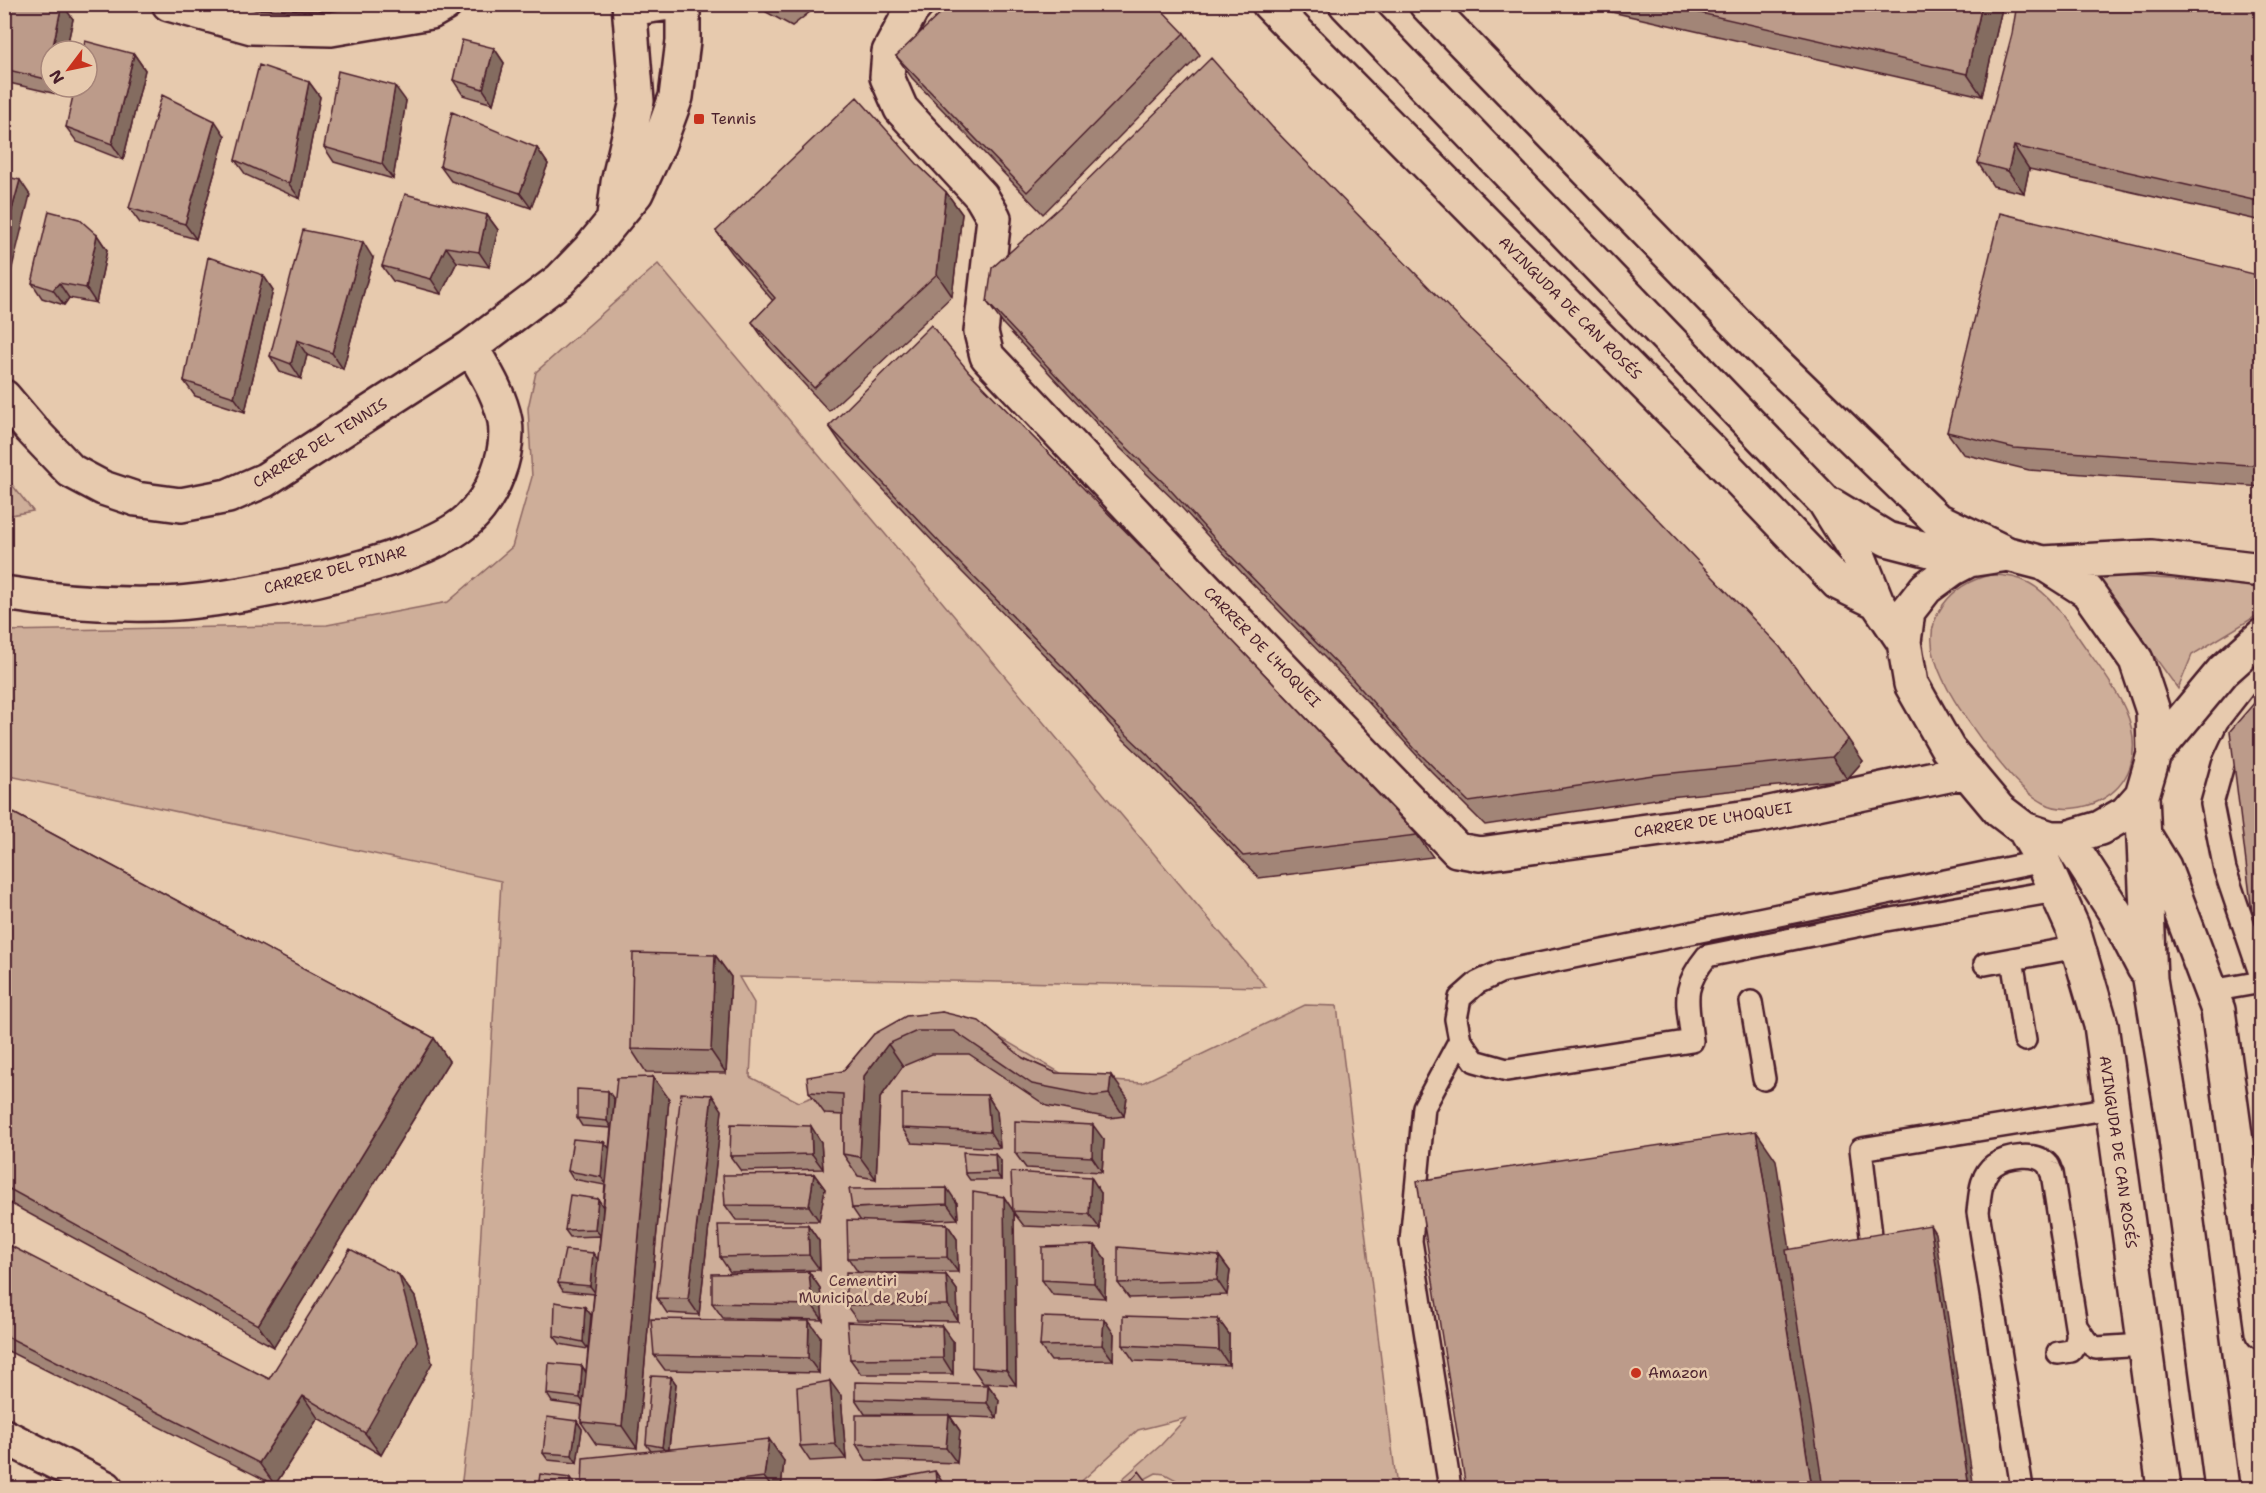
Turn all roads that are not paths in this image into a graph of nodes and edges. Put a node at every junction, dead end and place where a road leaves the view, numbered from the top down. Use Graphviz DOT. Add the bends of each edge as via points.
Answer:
graph roads {
  1 [pos="169,4"];
  2 [pos="445,4"];
  3 [pos="629,4"];
  4 [pos="636,4"];
  5 [pos="663,4"];
  6 [pos="683,4"];
  7 [pos="917,4"];
  8 [pos="1269,4"];
  9 [pos="1346,4"];
  10 [pos="1426,4"];
  11 [pos="613,221"];
  12 [pos="471,346"];
  13 [pos="4,397"];
  14 [pos="1824,501"];
  15 [pos="2008,554"];
  16 [pos="1969,560"];
  17 [pos="2043,563"];
  18 [pos="2262,570"];
  19 [pos="4,593"];
  20 [pos="1877,602"];
  21 [pos="2262,636"];
  22 [pos="1905,642"];
  23 [pos="2262,702"];
  24 [pos="2154,754"];
  25 [pos="1967,771"];
  26 [pos="2142,795"];
  27 [pos="2024,829"];
  28 [pos="2144,835"];
  29 [pos="2067,838"];
  30 [pos="2043,861"];
  31 [pos="2056,891"];
  32 [pos="2078,947"];
  33 [pos="2012,959"];
  34 [pos="1985,964"];
  35 [pos="2150,979"];
  36 [pos="2262,981"];
  37 [pos="2211,991"];
  38 [pos="1751,1002"];
  39 [pos="1460,1040"];
  40 [pos="2025,1040"];
  41 [pos="1764,1079"];
  42 [pos="2112,1108"];
  43 [pos="1872,1244"];
  44 [pos="2076,1326"];
  45 [pos="2262,1332"];
  46 [pos="2144,1346"];
  47 [pos="2058,1353"];
  48 [pos="4,1436"];
  49 [pos="106,1488"];
  50 [pos="1450,1488"];
  51 [pos="2022,1488"];
  52 [pos="2164,1488"];
  53 [pos="2222,1488"];
  1 -- 2 [label="street" via="252,27 331,29 431,12"];
  3 -- 11 [label="street" via="637,101"];
  4 -- 5 [label="street"];
  6 -- 11 [label="street, CARRER DEL TENNIS" via="676,97 636,193"];
  7 -- 25 [label="street, CARRER DE L'HOQUEI" via="889,52 887,77 901,108 981,196 994,218 981,332 987,356 1457,850 1480,854 1756,816"];
  8 -- 20 [label="street, AVINGUDA DE CAN ROSÉS" via="1838,583"];
  9 -- 14 [label="street, AVINGUDA DE CAN ROSÉS"];
  10 -- 15 [label="street" via="1766,354 1936,519"];
  11 -- 12 [label="street, CARRER DEL TENNIS" via="560,280"];
  12 -- 13 [label="street, CARRER DEL TENNIS" via="265,480 228,496 182,505 135,499 71,471"];
  12 -- 19 [label="street, CARRER DEL PINAR" via="495,391 505,422 503,457 490,493 467,520 436,540 343,572 220,598 156,604 81,602"];
  14 -- 16 [label="street, AVINGUDA DE CAN ROSÉS" via="1887,539"];
  14 -- 20 [label="street, AVINGUDA DE CAN ROSÉS" via="1859,557"];
  15 -- 16 [label="street"];
  15 -- 17 [label="street"];
  16 -- 22 [label="street" via="1926,588 1908,610"];
  17 -- 18 [label="street" via="2152,557"];
  17 -- 24 [label="street" via="2087,591 2136,660 2152,711"];
  20 -- 22 [label="street, AVINGUDA DE CAN ROSÉS"];
  21 -- 24 [label="street" via="2223,671"];
  22 -- 25 [label="street" via="1911,684 1948,749"];
  23 -- 36 [label="lane" via="2237,734 2223,764 2212,804 2225,870"];
  24 -- 26 [label="street"];
  25 -- 27 [label="street" via="1999,810"];
  26 -- 28 [label="street"];
  26 -- 29 [label="street" via="2126,813 2100,828"];
  27 -- 29 [label="street" via="2051,838"];
  27 -- 30 [label="street, AVINGUDA DE CAN ROSÉS"];
  28 -- 35 [label="street"];
  28 -- 37 [label="street" via="2164,867"];
  29 -- 35 [label="street" via="2115,912"];
  30 -- 31 [label="street, AVINGUDA DE CAN ROSÉS"];
  30 -- 39 [label="lane" via="1500,972 1477,983 1460,998 1456,1019"];
  31 -- 32 [label="street, AVINGUDA DE CAN ROSÉS"];
  31 -- 39 [label="lane" via="1707,956 1696,970 1687,993 1692,1041 1507,1070 1475,1061"];
  32 -- 33 [label="lane"];
  32 -- 42 [label="street, AVINGUDA DE CAN ROSÉS" via="2101,1025"];
  33 -- 34 [label="lane"];
  33 -- 40 [label="lane"];
  35 -- 53 [label="street" via="2175,1131"];
  36 -- 37 [label="lane"];
  37 -- 45 [label="street" via="2218,1010"];
  38 -- 41 [label="lane"];
  39 -- 50 [label="lane" via="1424,1107 1411,1241"];
  42 -- 43 [label="lane" via="1861,1149"];
  42 -- 46 [label="street, AVINGUDA DE CAN ROSÉS"];
  44 -- 46 [label="lane" via="2087,1342 2097,1348"];
  44 -- 47 [label="lane" via="2075,1346 2071,1351"];
  44 -- 51 [label="lane" via="2048,1165 2027,1156 1993,1165 1981,1183 1978,1212"];
  46 -- 52 [label="street, AVINGUDA DE CAN ROSÉS"];
  48 -- 49 [label="street"];
}
